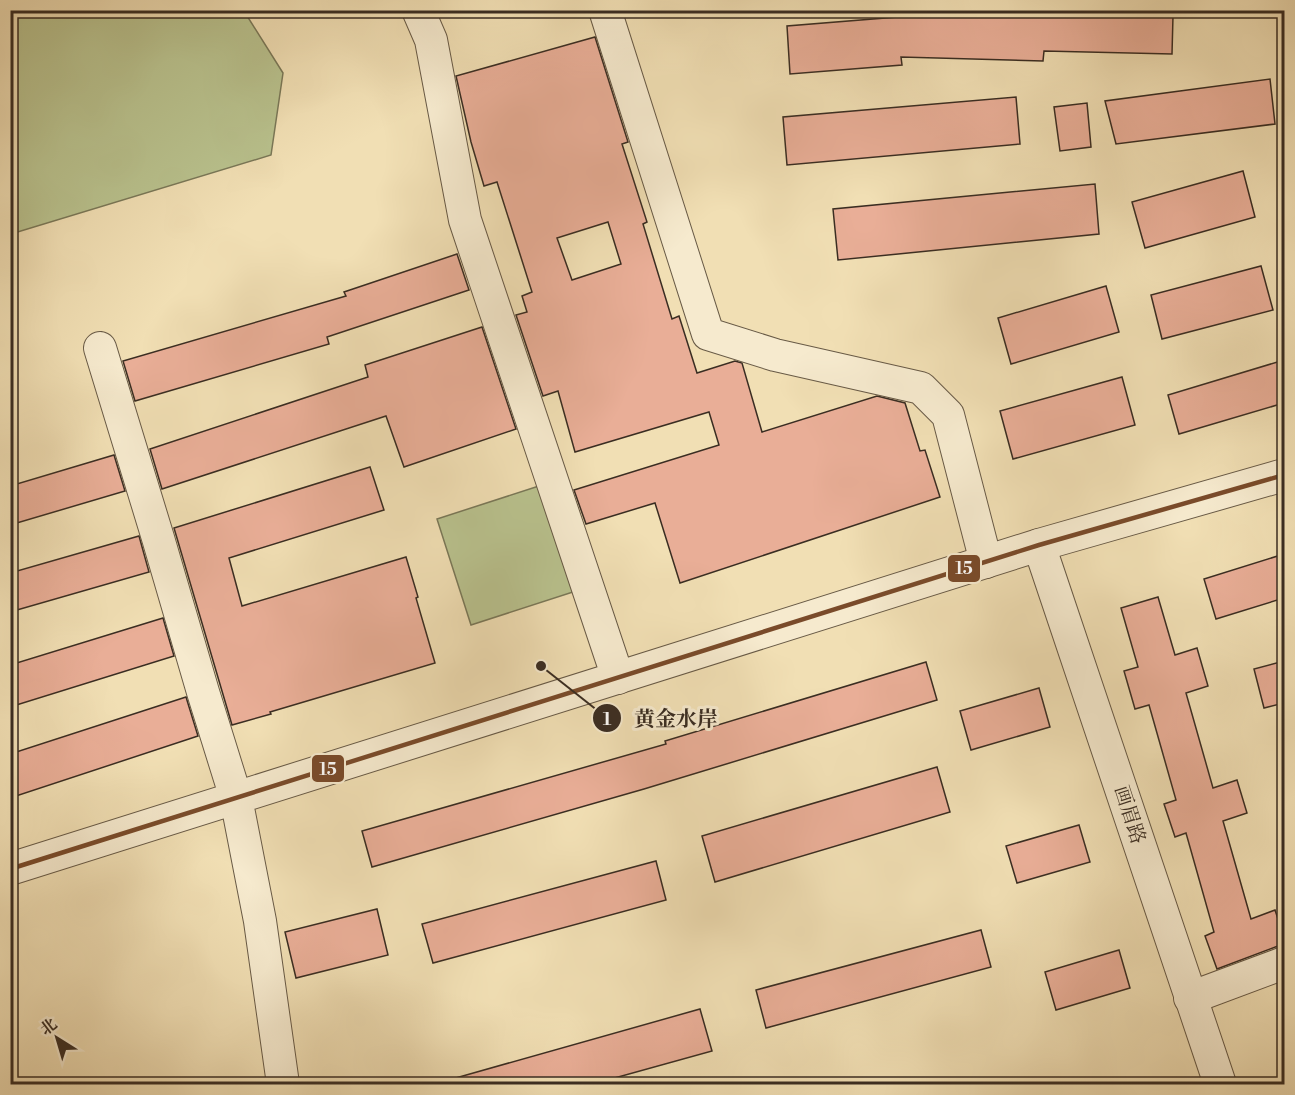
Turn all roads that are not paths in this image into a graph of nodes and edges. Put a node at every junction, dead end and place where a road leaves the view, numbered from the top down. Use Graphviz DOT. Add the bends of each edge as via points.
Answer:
graph roads {
  1 [pos="418,10"];
  2 [pos="605,10"];
  3 [pos="100,348"];
  4 [pos="1284,475"];
  5 [pos="1039,545"];
  6 [pos="986,562"];
  7 [pos="618,678"];
  8 [pos="236,798"];
  9 [pos="10,869"];
  10 [pos="1284,963"];
  11 [pos="1190,998"];
  12 [pos="283,1084"];
  13 [pos="1220,1084"];
  1 -- 7 [label="street" via="430,40 465,220"];
  2 -- 6 [label="street" via="708,334 775,355 921,388 948,415"];
  3 -- 8 [label="street"];
  4 -- 5 [label="street"];
  5 -- 6 [label="street"];
  5 -- 11 [label="street, 画眉路"];
  6 -- 7 [label="street"];
  7 -- 8 [label="street"];
  8 -- 9 [label="street"];
  8 -- 12 [label="street" via="260,921"];
  10 -- 11 [label="street"];
  11 -- 13 [label="street, 画眉路"];
}
